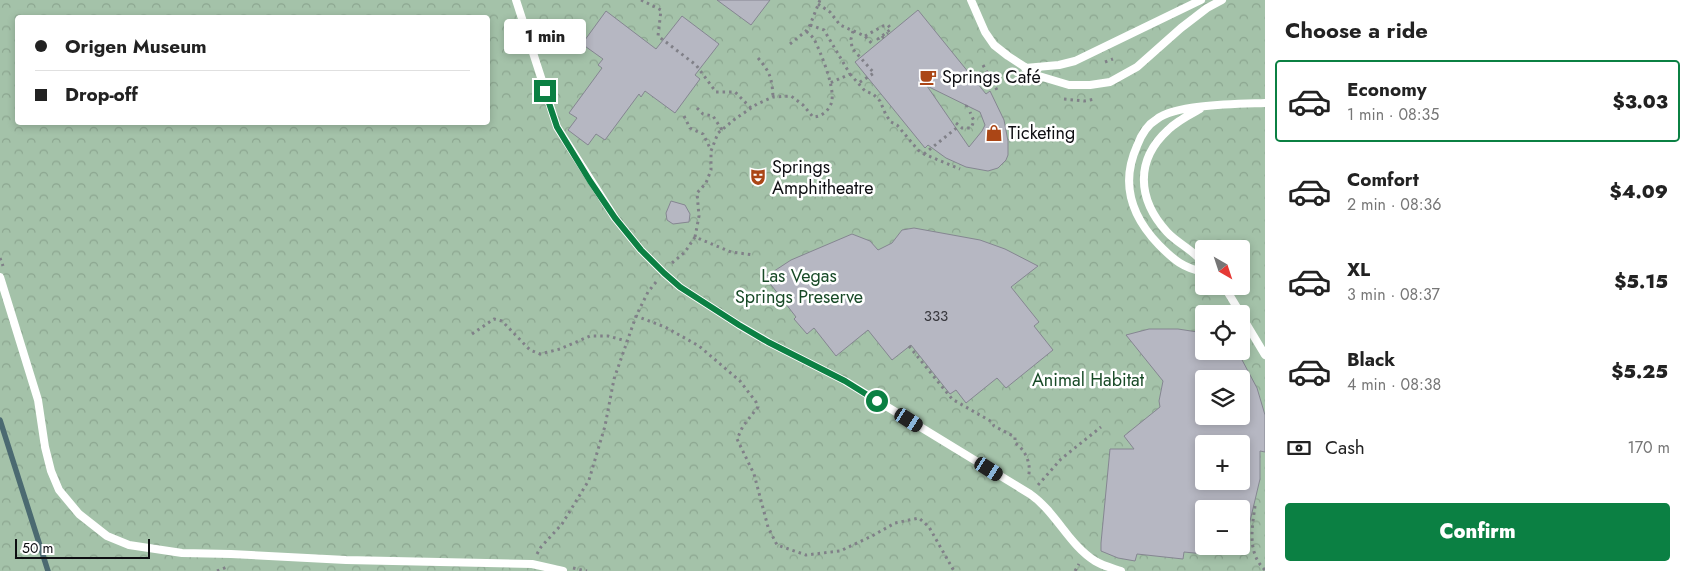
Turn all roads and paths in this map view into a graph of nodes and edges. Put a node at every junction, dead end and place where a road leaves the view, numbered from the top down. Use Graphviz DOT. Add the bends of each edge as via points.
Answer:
graph roads {
  1 [pos="516,0"];
  2 [pos="641,0"];
  3 [pos="971,0"];
  4 [pos="1201,0"];
  5 [pos="1222,0"];
  6 [pos="819,2"];
  7 [pos="810,25"];
  8 [pos="806,31"];
  9 [pos="853,31"];
  10 [pos="888,33"];
  11 [pos="865,36"];
  12 [pos="790,44"];
  13 [pos="874,46"];
  14 [pos="758,58"];
  15 [pos="984,65"];
  16 [pos="1025,68"];
  17 [pos="850,74"];
  18 [pos="830,83"];
  19 [pos="857,84"];
  20 [pos="997,90"];
  21 [pos="772,97"];
  22 [pos="1064,98"];
  23 [pos="1098,98"];
  24 [pos="1265,103"];
  25 [pos="1204,106"];
  26 [pos="697,108"];
  27 [pos="751,108"];
  28 [pos="970,112"];
  29 [pos="684,116"];
  30 [pos="956,123"];
  31 [pos="959,126"];
  32 [pos="722,130"];
  33 [pos="712,151"];
  34 [pos="924,154"];
  35 [pos="960,170"];
  36 [pos="695,237"];
  37 [pos="1195,254"];
  38 [pos="754,255"];
  39 [pos="0,258"];
  40 [pos="672,263"];
  41 [pos="3,267"];
  42 [pos="1195,270"];
  43 [pos="0,277"];
  44 [pos="658,280"];
  45 [pos="636,316"];
  46 [pos="1250,329"];
  47 [pos="472,334"];
  48 [pos="626,341"];
  49 [pos="908,346"];
  50 [pos="1265,355"];
  51 [pos="1101,427"];
  52 [pos="1036,487"];
  53 [pos="1023,490"];
  54 [pos="1255,506"];
  55 [pos="535,559"];
  56 [pos="1265,570"];
  57 [pos="563,571"];
  58 [pos="954,571"];
  59 [pos="1121,571"];
  1 -- 53 [label="lane" via="557,127 615,218 664,273 739,325 845,381"];
  2 -- 27 [label="path" via="661,10 658,36 696,65 716,92 735,92"];
  3 -- 16 [label="lane" via="994,45"];
  4 -- 16 [label="lane" via="1075,61"];
  5 -- 16 [label="lane" via="1181,28 1137,67 1110,82 1070,85 1039,76"];
  6 -- 7 [label="path"];
  6 -- 9 [label="path" via="840,25"];
  7 -- 8 [label="path"];
  7 -- 17 [label="path" via="824,30"];
  8 -- 12 [label="path"];
  8 -- 18 [label="path" via="813,37"];
  9 -- 11 [label="path"];
  9 -- 19 [label="path" via="852,48 874,73"];
  10 -- 11 [label="path" via="878,39 891,28 888,25"];
  11 -- 13 [label="path"];
  14 -- 21 [label="path" via="772,79"];
  15 -- 20 [label="path"];
  17 -- 18 [label="path"];
  17 -- 19 [label="path"];
  18 -- 21 [label="path" via="832,102 819,117 813,117 792,96"];
  19 -- 34 [label="path" via="880,101 891,122"];
  21 -- 27 [label="path"];
  22 -- 23 [label="path" via="1084,101"];
  24 -- 25 [label="lane"];
  25 -- 37 [label="lane" via="1179,121 1159,140 1149,153 1143,181 1157,220"];
  25 -- 42 [label="lane" via="1158,118 1142,133 1133,154 1129,178 1130,199 1138,220 1169,255"];
  26 -- 32 [label="path" via="703,114 713,116"];
  27 -- 32 [label="path"];
  28 -- 31 [label="path" via="973,127"];
  29 -- 33 [label="path" via="690,128 703,134"];
  30 -- 31 [label="path"];
  31 -- 34 [label="path"];
  32 -- 33 [label="path"];
  33 -- 36 [label="path" via="711,170 697,193 699,216"];
  34 -- 35 [label="path"];
  36 -- 38 [label="path" via="731,252"];
  36 -- 40 [label="path"];
  39 -- 41 [label="path"];
  43 -- 57 [label="lane" via="38,400 51,471 59,490 79,514 107,536 129,546 182,553 532,564"];
  44 -- 45 [label="path"];
  45 -- 48 [label="path"];
  45 -- 58 [label="path" via="699,346 740,381 756,402 758,408 737,439 754,474 768,527 777,545 806,554 840,551 895,523 919,518 929,527"];
  46 -- 50 [label="lane"];
  47 -- 48 [label="path" via="494,319 502,321 530,350 540,354 590,336"];
  48 -- 55 [label="path" via="589,480 566,519 541,547"];
  49 -- 53 [label="path" via="952,399 1015,437 1015,443 1021,447 1029,464 1030,473"];
  51 -- 52 [label="path" via="1061,459"];
  53 -- 59 [label="lane" via="1043,504 1085,553 1104,566"];
  54 -- 56 [label="path" via="1251,538 1258,563"];
}
